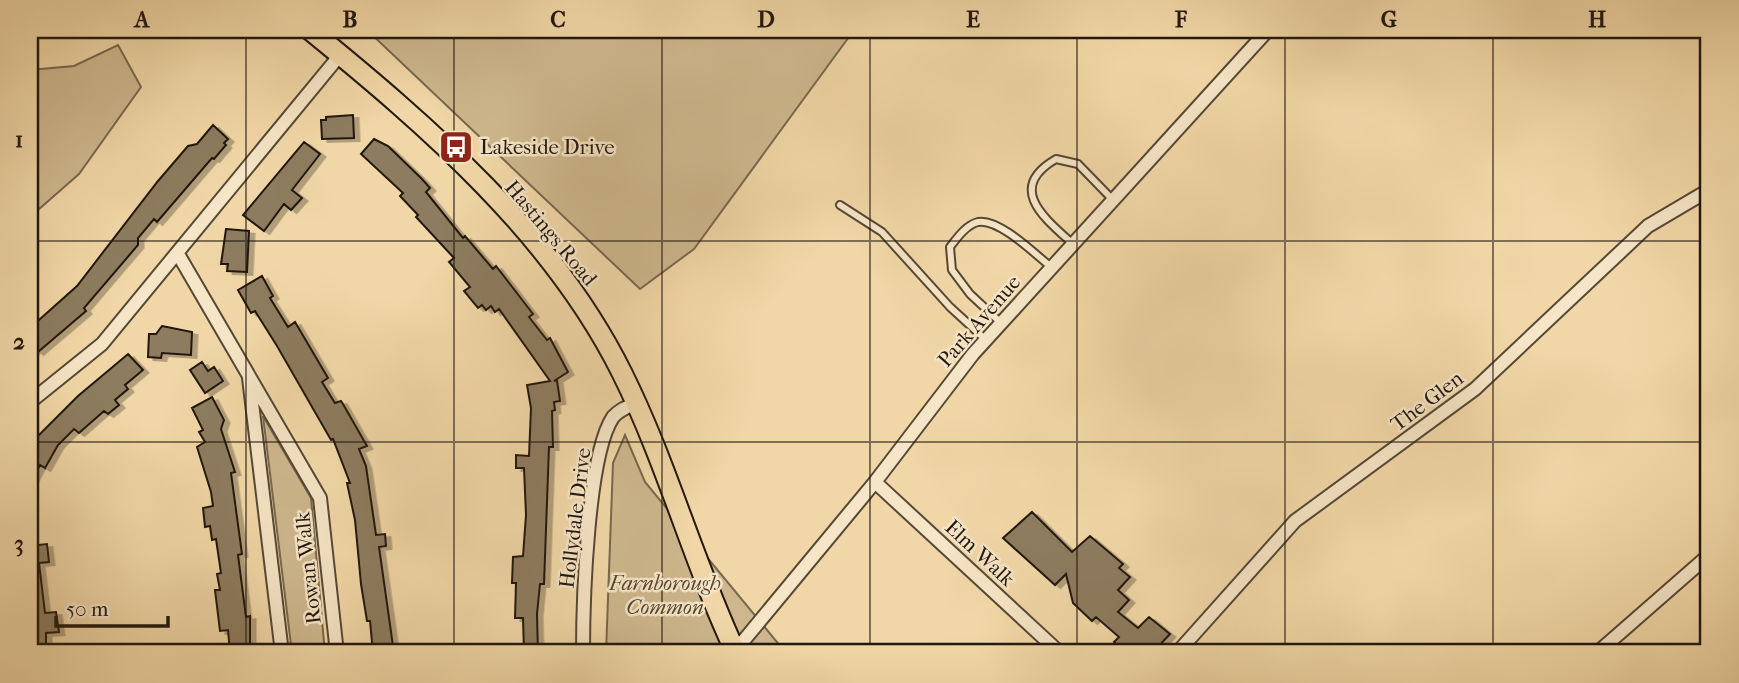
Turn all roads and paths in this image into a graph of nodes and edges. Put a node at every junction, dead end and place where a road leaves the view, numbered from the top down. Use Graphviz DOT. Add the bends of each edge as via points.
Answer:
graph roads {
  1 [pos="310,30"];
  2 [pos="1268,30"];
  3 [pos="340,55"];
  4 [pos="1709,190"];
  5 [pos="1113,200"];
  6 [pos="840,205"];
  7 [pos="1073,243"];
  8 [pos="178,254"];
  9 [pos="1051,268"];
  10 [pos="1001,323"];
  11 [pos="986,340"];
  12 [pos="248,370"];
  13 [pos="30,402"];
  14 [pos="636,403"];
  15 [pos="875,482"];
  16 [pos="1709,555"];
  17 [pos="736,652"];
  18 [pos="282,653"];
  19 [pos="337,653"];
  20 [pos="583,653"];
  21 [pos="1060,653"];
  22 [pos="1177,653"];
  23 [pos="1597,653"];
  1 -- 3 [label="main road, Hastings Road"];
  2 -- 5 [label="street, Park Avenue"];
  3 -- 8 [label="street"];
  3 -- 14 [label="main road, Hastings Road" via="451,153 545,254 604,340"];
  4 -- 22 [label="street, The Glen" via="1648,226 1475,389 1296,521"];
  5 -- 7 [label="street, Park Avenue"];
  5 -- 7 [label="lane" via="1078,164 1056,159 1042,167 1032,180 1032,199 1044,218"];
  6 -- 11 [label="lane" via="882,232"];
  7 -- 9 [label="street, Park Avenue"];
  8 -- 12 [label="street, Rowan Walk"];
  8 -- 13 [label="street" via="102,344"];
  9 -- 10 [label="street, Park Avenue"];
  9 -- 10 [label="lane" via="991,222 977,222 962,233 950,247 952,270"];
  10 -- 11 [label="street, Park Avenue"];
  11 -- 15 [label="street, Park Avenue"];
  12 -- 18 [label="street, Rowan Walk"];
  12 -- 19 [label="street, Rowan Walk" via="320,498"];
  14 -- 17 [label="main road"];
  14 -- 20 [label="street, Hollydale Drive" via="612,419 600,450 587,551"];
  15 -- 17 [label="street, Park Avenue"];
  15 -- 21 [label="street, Elm Walk"];
  16 -- 23 [label="street"];
}
